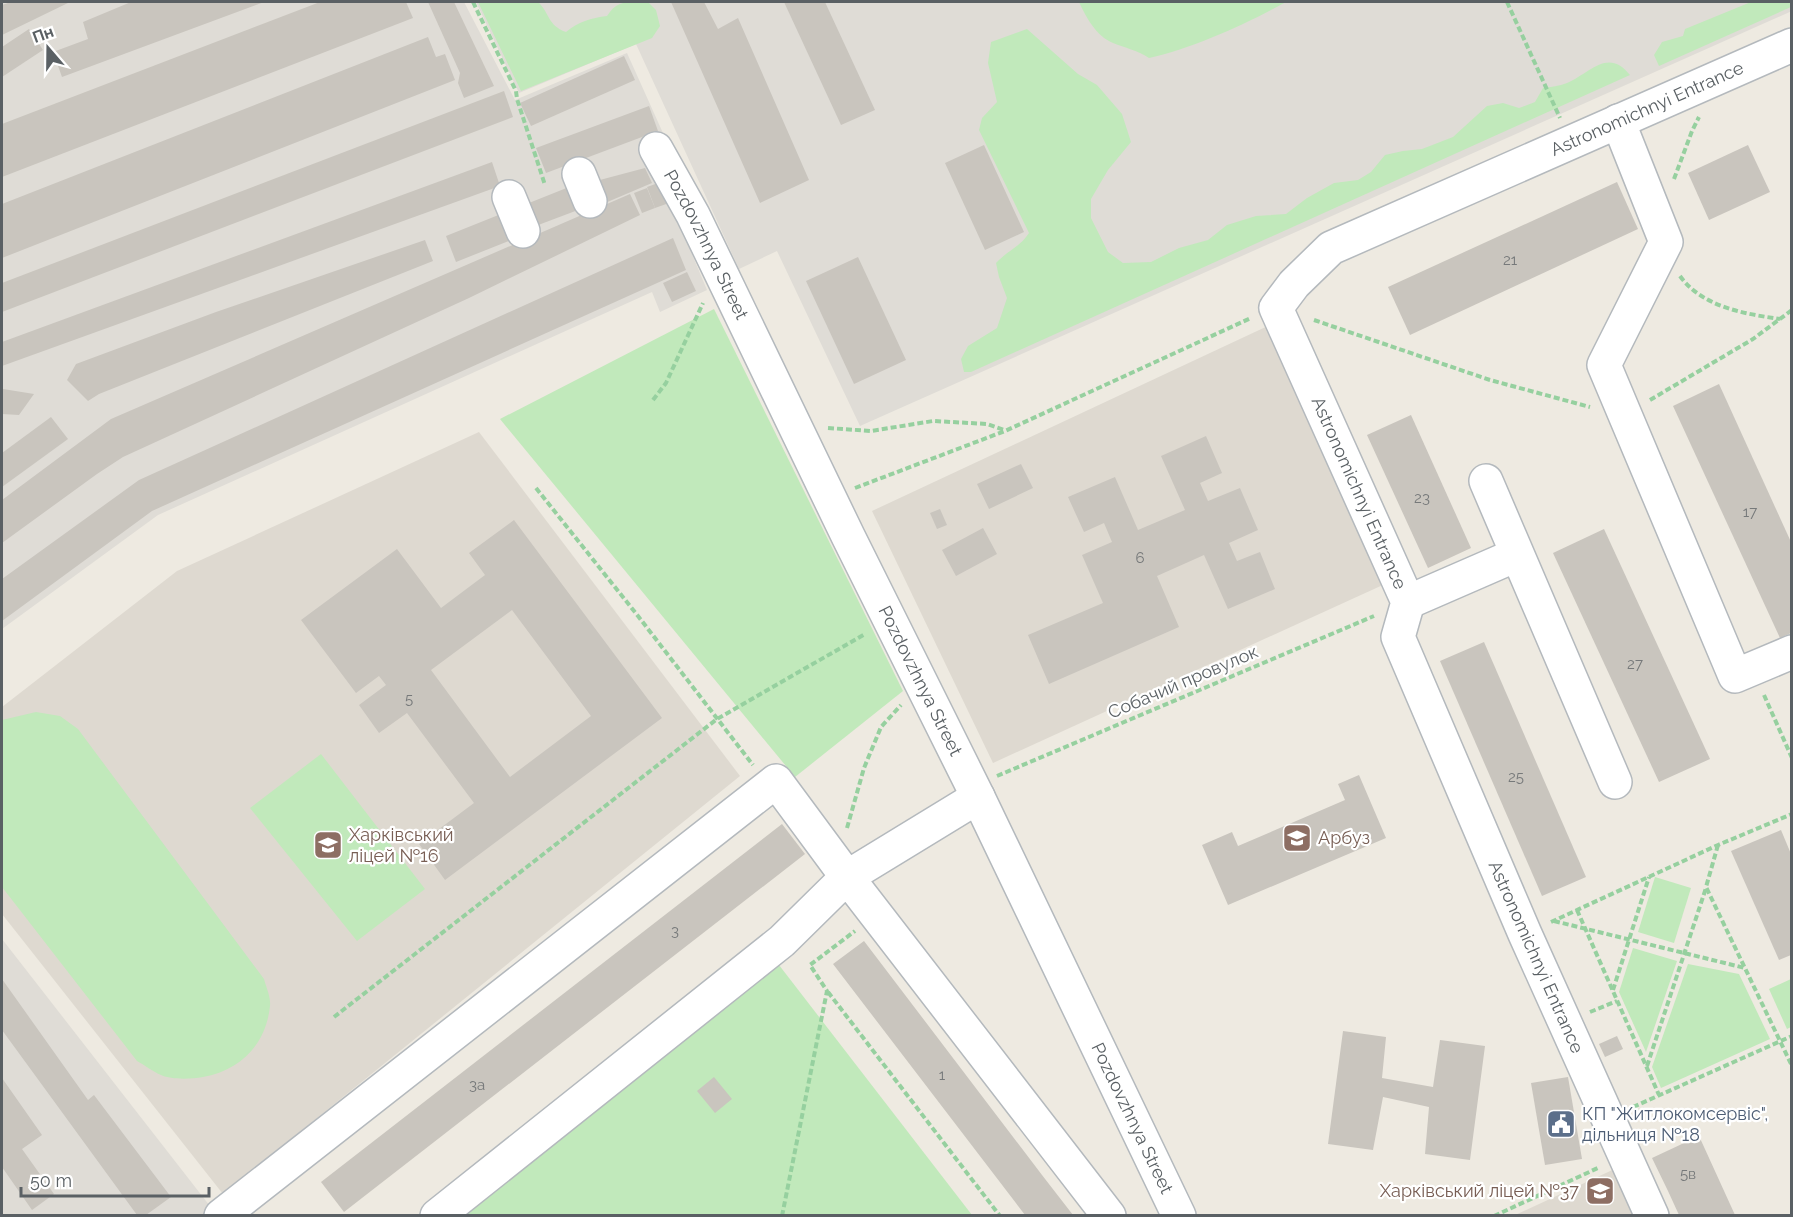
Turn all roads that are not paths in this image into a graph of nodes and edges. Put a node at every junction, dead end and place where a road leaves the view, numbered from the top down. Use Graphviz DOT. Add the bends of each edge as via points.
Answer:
graph roads {
  1 [pos="1791,45"];
  2 [pos="1618,121"];
  3 [pos="656,149"];
  4 [pos="509,197"];
  5 [pos="523,231"];
  6 [pos="1485,481"];
  7 [pos="1516,555"];
  8 [pos="1408,602"];
  9 [pos="1791,652"];
  10 [pos="1615,782"];
  11 [pos="978,797"];
  12 [pos="842,870"];
  13 [pos="221,1215"];
  14 [pos="437,1215"];
  15 [pos="1109,1215"];
  16 [pos="1179,1215"];
  17 [pos="1652,1215"];
  1 -- 2 [label="street, Astronomichnyi Entrance"];
  2 -- 8 [label="street, Astronomichnyi Entrance" via="1331,248 1276,308"];
  2 -- 9 [label="street" via="1666,243 1604,365 1735,676"];
  3 -- 11 [label="street, Pozdovzhnya Street" via="693,215"];
  4 -- 5 [label="street"];
  6 -- 7 [label="street"];
  7 -- 8 [label="street"];
  7 -- 10 [label="street"];
  8 -- 17 [label="street, Astronomichnyi Entrance" via="1398,637 1539,928 1607,1118"];
  11 -- 12 [label="street"];
  11 -- 16 [label="street, Pozdovzhnya Street"];
  12 -- 13 [label="street" via="776,781"];
  12 -- 14 [label="street" via="782,941"];
  12 -- 15 [label="street"];
}
